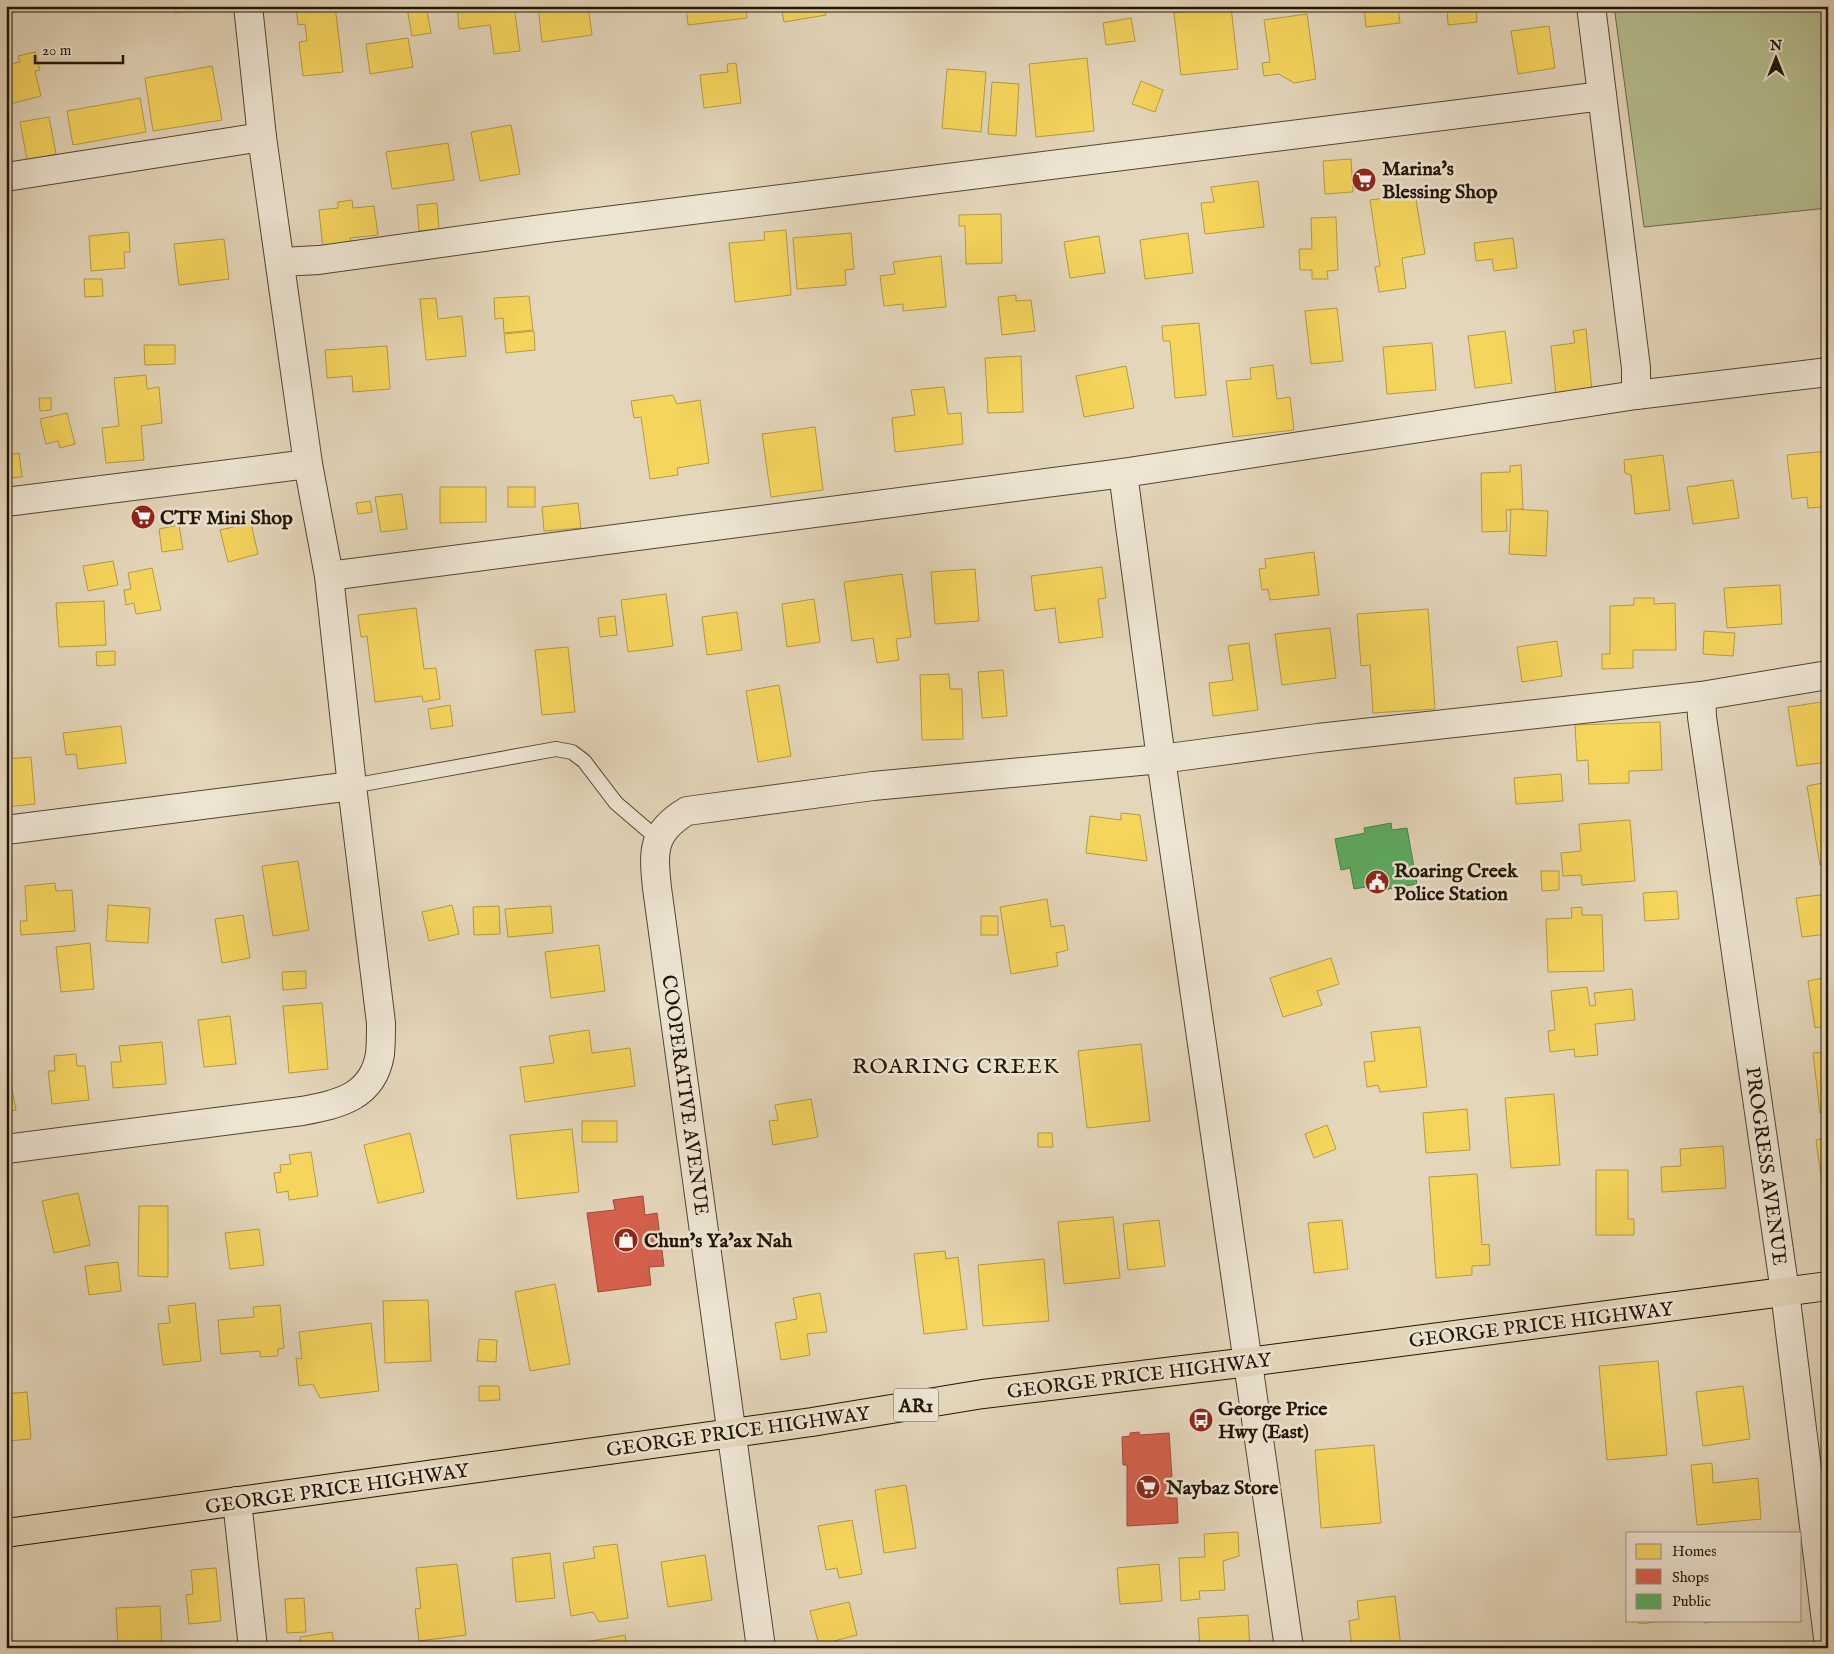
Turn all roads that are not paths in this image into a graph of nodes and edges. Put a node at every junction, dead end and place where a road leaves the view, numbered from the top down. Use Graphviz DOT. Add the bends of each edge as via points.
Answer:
graph roads {
  1 [pos="248,6"];
  2 [pos="1591,6"];
  3 [pos="1602,96"];
  4 [pos="262,137"];
  5 [pos="6,177"];
  6 [pos="281,262"];
  7 [pos="1828,372"];
  8 [pos="1636,394"];
  9 [pos="308,464"];
  10 [pos="1123,473"];
  11 [pos="6,502"];
  12 [pos="329,576"];
  13 [pos="1828,675"];
  14 [pos="1701,696"];
  15 [pos="1161,759"];
  16 [pos="352,786"];
  17 [pos="6,830"];
  18 [pos="658,839"];
  19 [pos="6,1149"];
  20 [pos="1828,1286"];
  21 [pos="1785,1292"];
  22 [pos="1249,1362"];
  23 [pos="732,1433"];
  24 [pos="237,1502"];
  25 [pos="6,1533"];
  26 [pos="1828,1638"];
  27 [pos="253,1648"];
  28 [pos="761,1648"];
  29 [pos="1289,1648"];
  1 -- 4 [label="street"];
  2 -- 3 [label="street"];
  3 -- 6 [label="street" via="549,228 319,260"];
  3 -- 8 [label="street" via="1636,368"];
  4 -- 5 [label="street"];
  4 -- 6 [label="street"];
  6 -- 9 [label="street"];
  7 -- 8 [label="street"];
  8 -- 10 [label="street"];
  9 -- 11 [label="street"];
  9 -- 12 [label="street"];
  10 -- 12 [label="street"];
  10 -- 15 [label="street"];
  12 -- 16 [label="street"];
  13 -- 14 [label="street"];
  14 -- 15 [label="street" via="1318,738"];
  14 -- 21 [label="street, PROGRESS AVENUE"];
  15 -- 18 [label="street" via="873,786 687,811 671,820"];
  15 -- 22 [label="street"];
  16 -- 17 [label="street"];
  16 -- 18 [label="lane" via="564,750 584,761 616,803"];
  16 -- 19 [label="street" via="381,1023 380,1054 373,1076 357,1095 333,1105 302,1111"];
  18 -- 23 [label="street, COOPERATIVE AVENUE" via="654,860 657,888"];
  20 -- 21 [label="highway, GEORGE PRICE HIGHWAY / AR1"];
  21 -- 22 [label="highway, GEORGE PRICE HIGHWAY / AR1"];
  21 -- 26 [label="street, PROGRESS AVENUE"];
  22 -- 23 [label="highway, GEORGE PRICE HIGHWAY / AR1" via="992,1393"];
  22 -- 29 [label="street"];
  23 -- 24 [label="highway, GEORGE PRICE HIGHWAY / AR1"];
  23 -- 28 [label="street, COOPERATIVE AVENUE"];
  24 -- 25 [label="highway, GEORGE PRICE HIGHWAY / AR1"];
  24 -- 27 [label="street"];
}
